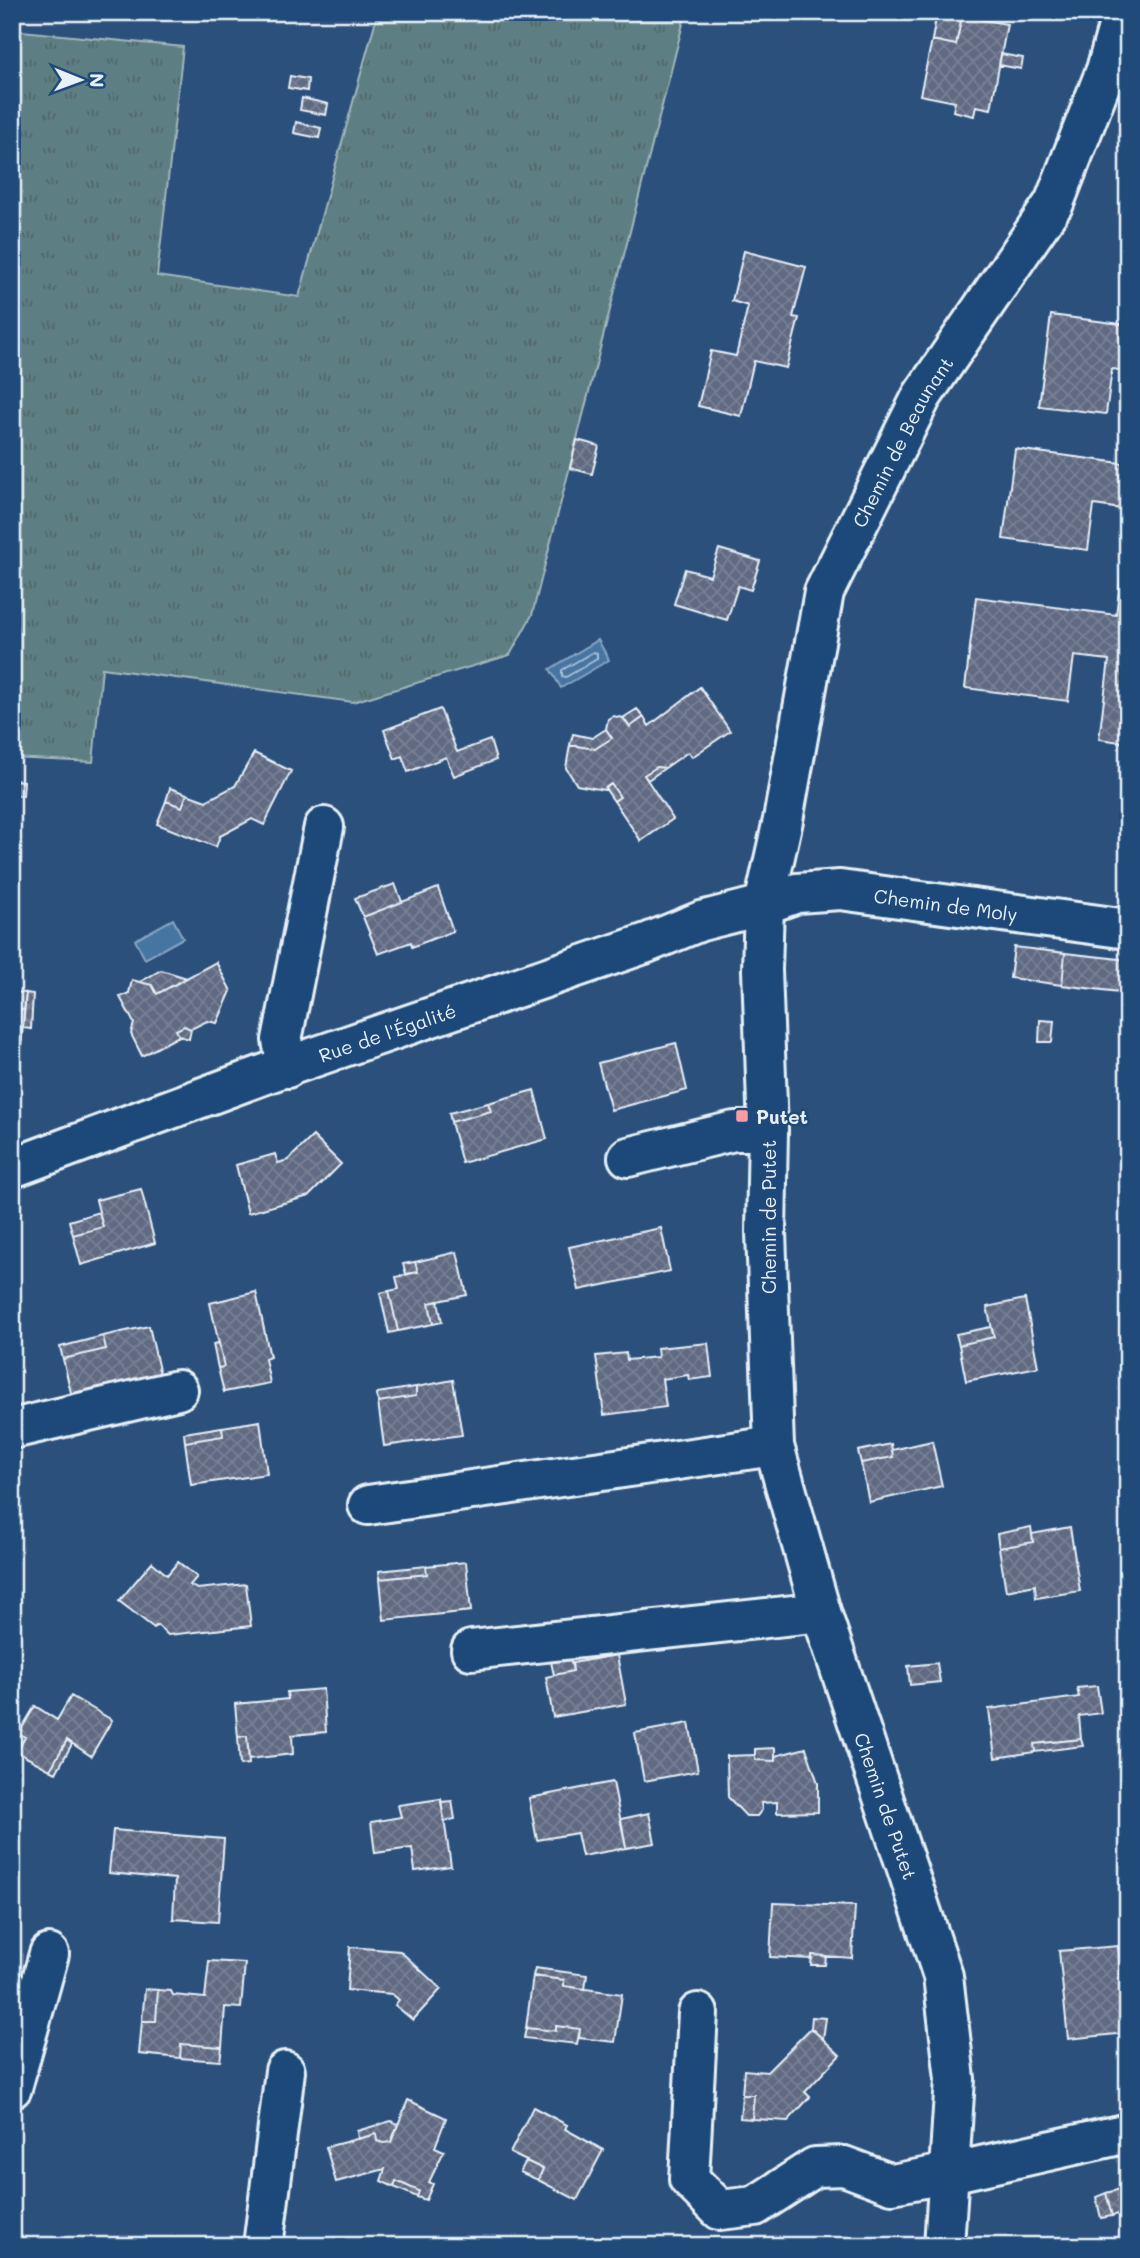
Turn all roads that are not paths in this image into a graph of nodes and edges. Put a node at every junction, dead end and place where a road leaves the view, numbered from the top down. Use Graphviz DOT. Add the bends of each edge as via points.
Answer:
graph roads {
  1 [pos="1122,12"];
  2 [pos="324,827"];
  3 [pos="295,861"];
  4 [pos="764,905"];
  5 [pos="1128,929"];
  6 [pos="278,1071"];
  7 [pos="768,1131"];
  8 [pos="628,1157"];
  9 [pos="12,1168"];
  10 [pos="177,1390"];
  11 [pos="12,1429"];
  12 [pos="774,1446"];
  13 [pos="368,1505"];
  14 [pos="821,1612"];
  15 [pos="471,1650"];
  16 [pos="49,1954"];
  17 [pos="698,2013"];
  18 [pos="285,2071"];
  19 [pos="12,2088"];
  20 [pos="1128,2133"];
  21 [pos="950,2173"];
  22 [pos="263,2246"];
  23 [pos="944,2246"];
  1 -- 4 [label="street, Chemin de Beaunant" via="1106,70 1054,202 922,396 824,592"];
  2 -- 6 [label="street"];
  3 -- 6 [label="street" via="262,1045"];
  4 -- 5 [label="street, Chemin de Moly" via="797,893 840,890"];
  4 -- 6 [label="street, Rue de l'Égalité" via="701,921"];
  4 -- 7 [label="street, Chemin de Putet"];
  6 -- 9 [label="street, Rue de l'Égalité"];
  7 -- 8 [label="street" via="734,1131"];
  7 -- 12 [label="street, Chemin de Putet" via="766,1232"];
  10 -- 11 [label="street"];
  12 -- 13 [label="street"];
  12 -- 14 [label="street, Chemin de Putet"];
  14 -- 15 [label="street"];
  14 -- 21 [label="street, Chemin de Putet" via="943,1976 955,2080"];
  16 -- 19 [label="street"];
  17 -- 21 [label="street" via="689,2179 720,2210 755,2206 816,2167 844,2166 892,2184"];
  18 -- 22 [label="street"];
  20 -- 21 [label="street"];
  21 -- 23 [label="street, Chemin de Putet"];
}
